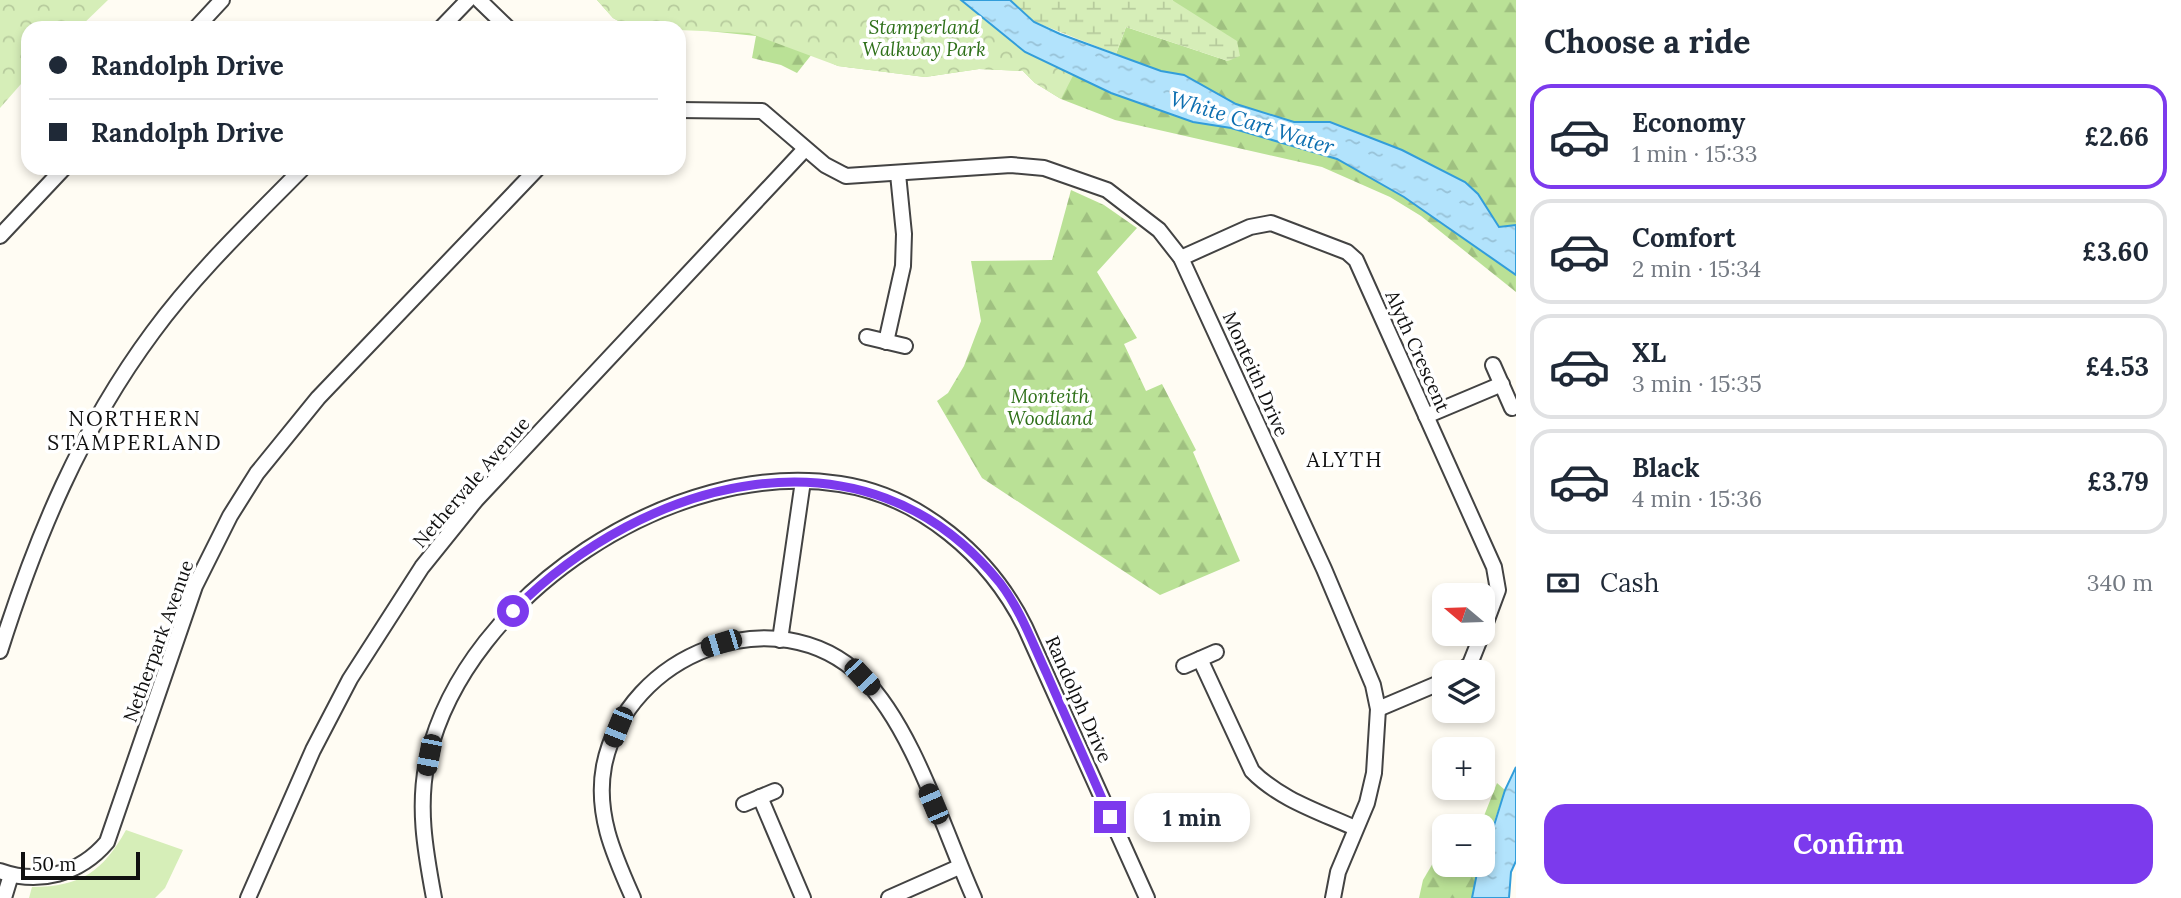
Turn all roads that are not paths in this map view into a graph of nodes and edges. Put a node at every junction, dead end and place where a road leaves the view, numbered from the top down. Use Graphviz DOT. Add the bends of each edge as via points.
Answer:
graph roads {
  1 [pos="222,0"];
  2 [pos="468,0"];
  3 [pos="479,0"];
  4 [pos="202,21"];
  5 [pos="448,21"];
  6 [pos="501,21"];
  7 [pos="686,110"];
  8 [pos="805,149"];
  9 [pos="898,174"];
  10 [pos="57,175"];
  11 [pos="296,175"];
  12 [pos="531,175"];
  13 [pos="0,236"];
  14 [pos="1181,258"];
  15 [pos="867,337"];
  16 [pos="886,342"];
  17 [pos="905,346"];
  18 [pos="1493,365"];
  19 [pos="1502,384"];
  20 [pos="1513,408"];
  21 [pos="1426,416"];
  22 [pos="803,481"];
  23 [pos="1495,598"];
  24 [pos="780,640"];
  25 [pos="0,651"];
  26 [pos="1216,652"];
  27 [pos="1200,659"];
  28 [pos="1184,666"];
  29 [pos="1432,686"];
  30 [pos="1378,709"];
  31 [pos="775,791"];
  32 [pos="760,797"];
  33 [pos="744,804"];
  34 [pos="1355,828"];
  35 [pos="960,867"];
  36 [pos="6,873"];
  37 [pos="4,898"];
  38 [pos="248,898"];
  39 [pos="434,898"];
  40 [pos="633,898"];
  41 [pos="803,898"];
  42 [pos="889,898"];
  43 [pos="974,898"];
  44 [pos="1146,898"];
  45 [pos="1333,898"];
  1 -- 4 [label="street"];
  2 -- 5 [label="street"];
  3 -- 6 [label="street"];
  7 -- 8 [label="street, Monteith Drive" via="762,111"];
  8 -- 9 [label="street, Monteith Drive" via="846,176"];
  8 -- 38 [label="street, Nethervale Avenue" via="476,500 422,567 350,678"];
  9 -- 14 [label="street, Monteith Drive" via="1012,165 1078,178 1107,190 1140,213"];
  9 -- 16 [label="street" via="903,266"];
  10 -- 13 [label="street"];
  11 -- 25 [label="street" via="201,273 152,333 107,401 47,516"];
  12 -- 36 [label="street, Netherpark Avenue" via="317,398 257,473 195,586 107,842 83,865 34,879"];
  14 -- 21 [label="street, Alyth Crescent" via="1251,227 1271,223 1352,255"];
  14 -- 30 [label="street, Monteith Drive" via="1367,665"];
  15 -- 16 [label="street"];
  16 -- 17 [label="street"];
  18 -- 19 [label="street"];
  19 -- 20 [label="street"];
  19 -- 21 [label="street"];
  21 -- 23 [label="street, Alyth Crescent" via="1498,579"];
  22 -- 24 [label="street"];
  22 -- 39 [label="street, Randolph Drive" via="721,492 621,528 563,565 500,623 462,675 429,755 422,824"];
  22 -- 44 [label="street, Randolph Drive" via="840,484 903,505 957,539 1001,585 1026,627"];
  24 -- 35 [label="street" via="841,661 891,710"];
  24 -- 40 [label="street" via="737,640 686,656 643,691 618,727 603,769 602,803 610,848"];
  26 -- 27 [label="street"];
  27 -- 28 [label="street"];
  27 -- 34 [label="street" via="1252,771 1263,783"];
  29 -- 30 [label="street"];
  30 -- 34 [label="street, Monteith Drive" via="1374,773"];
  31 -- 32 [label="street"];
  32 -- 33 [label="street"];
  32 -- 41 [label="street"];
  34 -- 45 [label="street, Monteith Drive"];
  35 -- 42 [label="street"];
  35 -- 43 [label="street"];
  36 -- 37 [label="street"];
}
